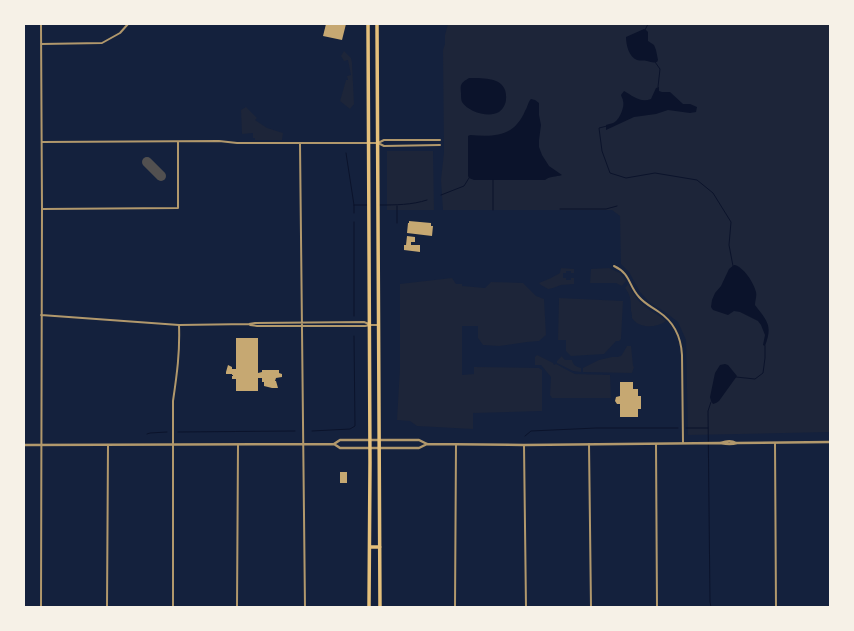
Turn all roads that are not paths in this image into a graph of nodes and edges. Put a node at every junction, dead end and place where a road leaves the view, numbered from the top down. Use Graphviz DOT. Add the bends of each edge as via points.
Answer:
graph roads {
  1 [pos="41,24"];
  2 [pos="128,24"];
  3 [pos="368,24"];
  4 [pos="377,24"];
  5 [pos="41,44"];
  6 [pos="440,140"];
  7 [pos="42,142"];
  8 [pos="178,142"];
  9 [pos="368,143"];
  10 [pos="378,143"];
  11 [pos="300,144"];
  12 [pos="440,145"];
  13 [pos="42,209"];
  14 [pos="614,266"];
  15 [pos="41,315"];
  16 [pos="301,323"];
  17 [pos="249,324"];
  18 [pos="370,324"];
  19 [pos="179,325"];
  20 [pos="379,325"];
  21 [pos="301,326"];
  22 [pos="370,440"];
  23 [pos="380,440"];
  24 [pos="830,442"];
  25 [pos="683,443"];
  26 [pos="775,443"];
  27 [pos="238,444"];
  28 [pos="304,444"];
  29 [pos="334,444"];
  30 [pos="428,444"];
  31 [pos="456,444"];
  32 [pos="590,444"];
  33 [pos="656,444"];
  34 [pos="24,445"];
  35 [pos="108,445"];
  36 [pos="173,445"];
  37 [pos="524,445"];
  38 [pos="41,446"];
  39 [pos="370,448"];
  40 [pos="380,448"];
  41 [pos="370,547"];
  42 [pos="380,547"];
  43 [pos="40,607"];
  44 [pos="107,607"];
  45 [pos="172,607"];
  46 [pos="237,607"];
  47 [pos="305,607"];
  48 [pos="369,607"];
  49 [pos="380,607"];
  50 [pos="455,607"];
  51 [pos="526,607"];
  52 [pos="591,607"];
  53 [pos="656,607"];
  54 [pos="776,607"];
  1 -- 5 [label="street"];
  2 -- 5 [label="street" via="120,33 102,43"];
  3 -- 9 [label="main road"];
  4 -- 10 [label="main road"];
  5 -- 7 [label="street"];
  6 -- 10 [label="street" via="384,140"];
  7 -- 8 [label="street"];
  7 -- 13 [label="street"];
  8 -- 11 [label="street"];
  8 -- 13 [label="street" via="178,208"];
  9 -- 10 [label="street"];
  9 -- 11 [label="street"];
  9 -- 18 [label="main road"];
  10 -- 12 [label="street" via="384,146"];
  10 -- 20 [label="main road"];
  11 -- 16 [label="street"];
  13 -- 15 [label="street"];
  14 -- 25 [label="street" via="626,274 640,298 664,316 678,332 682,355"];
  15 -- 19 [label="street"];
  15 -- 38 [label="street"];
  16 -- 17 [label="street"];
  16 -- 18 [label="street"];
  16 -- 21 [label="street"];
  17 -- 19 [label="street"];
  17 -- 21 [label="street"];
  18 -- 20 [label="street"];
  18 -- 21 [label="street"];
  18 -- 22 [label="main road"];
  19 -- 36 [label="street" via="179,360 173,401"];
  20 -- 23 [label="main road"];
  21 -- 28 [label="street"];
  22 -- 23 [label="street"];
  22 -- 29 [label="street" via="340,440"];
  22 -- 39 [label="main road"];
  23 -- 30 [label="street" via="419,440"];
  23 -- 40 [label="main road"];
  24 -- 26 [label="street"];
  25 -- 26 [label="street"];
  25 -- 33 [label="street"];
  26 -- 54 [label="street"];
  27 -- 28 [label="street"];
  27 -- 36 [label="street"];
  27 -- 46 [label="street"];
  28 -- 29 [label="street"];
  28 -- 47 [label="street"];
  29 -- 39 [label="street" via="340,448"];
  30 -- 31 [label="street"];
  30 -- 40 [label="street" via="419,448"];
  31 -- 37 [label="street"];
  31 -- 50 [label="street"];
  32 -- 33 [label="street"];
  32 -- 37 [label="street"];
  32 -- 52 [label="street"];
  33 -- 53 [label="street"];
  34 -- 38 [label="street"];
  35 -- 36 [label="street"];
  35 -- 38 [label="street"];
  35 -- 44 [label="street"];
  36 -- 45 [label="street"];
  37 -- 51 [label="street"];
  38 -- 43 [label="street"];
  39 -- 40 [label="street"];
  39 -- 41 [label="main road"];
  40 -- 42 [label="main road"];
  41 -- 42 [label="main road"];
  41 -- 48 [label="main road"];
  42 -- 49 [label="main road"];
}
